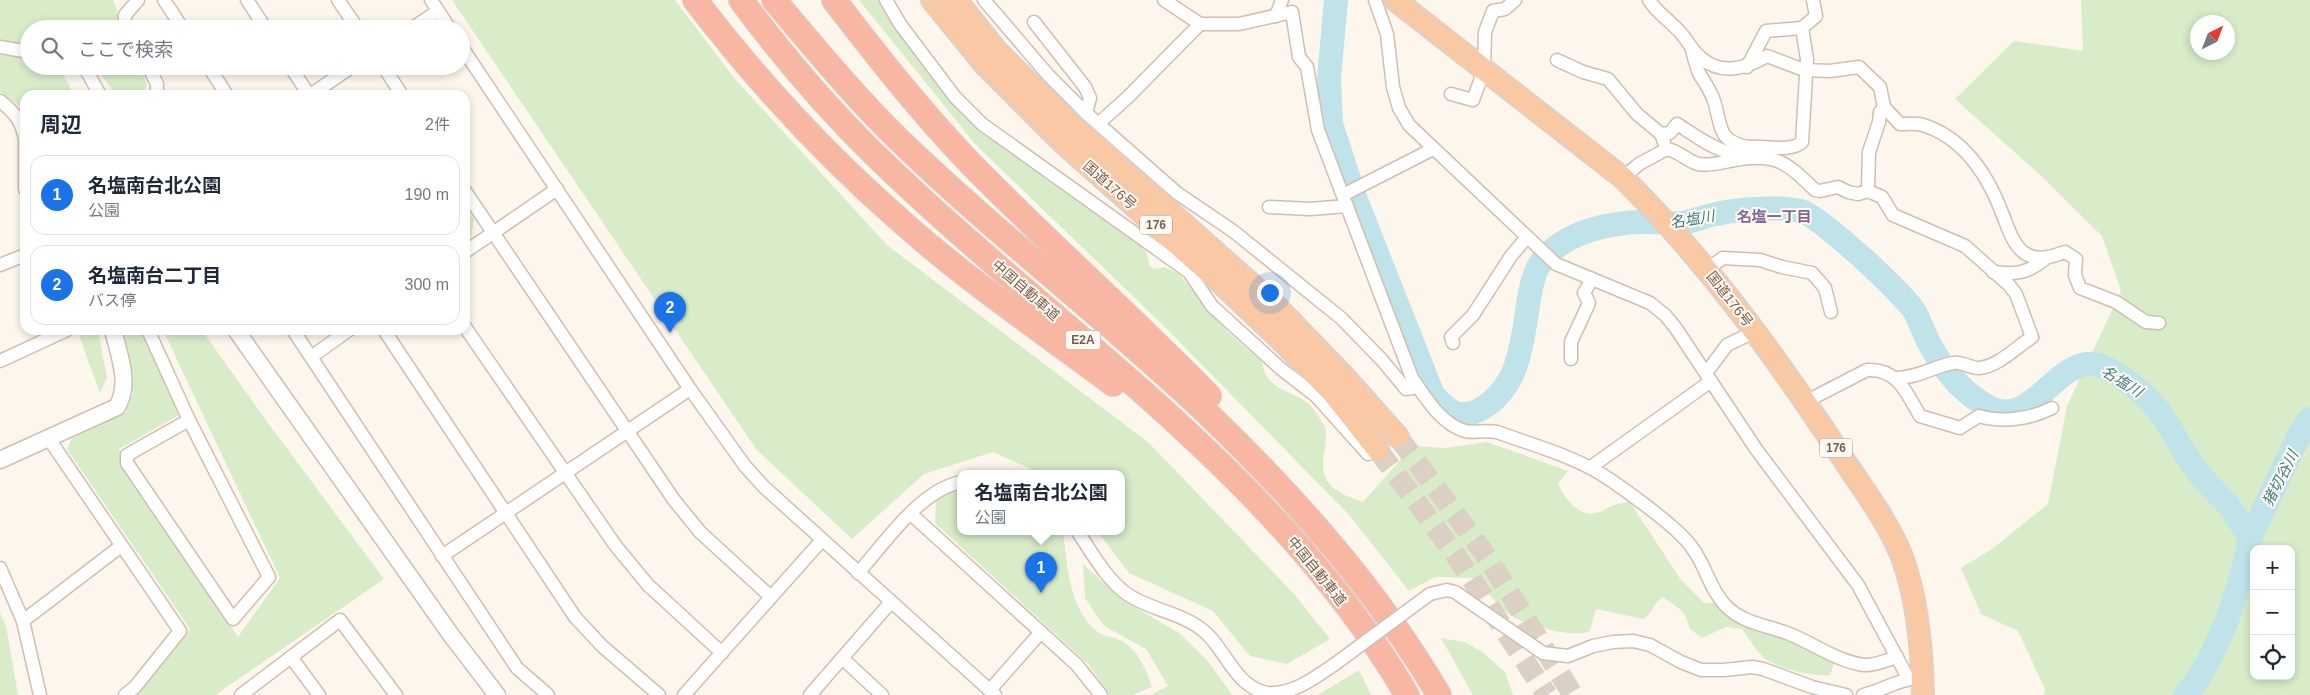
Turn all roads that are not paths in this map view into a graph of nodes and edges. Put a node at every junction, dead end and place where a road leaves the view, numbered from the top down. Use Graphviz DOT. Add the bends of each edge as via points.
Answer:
graph roads {
  1 [pos="138,0"];
  2 [pos="164,0"];
  3 [pos="247,0"];
  4 [pos="338,0"];
  5 [pos="695,0"];
  6 [pos="741,0"];
  7 [pos="774,0"];
  8 [pos="834,0"];
  9 [pos="886,0"];
  10 [pos="932,0"];
  11 [pos="956,0"];
  12 [pos="984,0"];
  13 [pos="1164,0"];
  14 [pos="1282,0"];
  15 [pos="1375,0"];
  16 [pos="1395,0"];
  17 [pos="1515,0"];
  18 [pos="1648,0"];
  19 [pos="1813,0"];
  20 [pos="435,6"];
  21 [pos="1276,16"];
  22 [pos="125,20"];
  23 [pos="177,20"];
  24 [pos="260,20"];
  25 [pos="352,20"];
  26 [pos="420,20"];
  27 [pos="444,20"];
  28 [pos="1034,22"];
  29 [pos="1200,24"];
  30 [pos="1802,28"];
  31 [pos="1690,45"];
  32 [pos="0,47"];
  33 [pos="20,50"];
  34 [pos="470,59"];
  35 [pos="1556,60"];
  36 [pos="1747,67"];
  37 [pos="1484,70"];
  38 [pos="1804,70"];
  39 [pos="89,75"];
  40 [pos="152,75"];
  41 [pos="214,75"];
  42 [pos="296,75"];
  43 [pos="340,75"];
  44 [pos="389,75"];
  45 [pos="97,90"];
  46 [pos="157,90"];
  47 [pos="224,90"];
  48 [pos="307,90"];
  49 [pos="317,90"];
  50 [pos="399,90"];
  51 [pos="1451,94"];
  52 [pos="0,101"];
  53 [pos="1884,107"];
  54 [pos="1086,113"];
  55 [pos="20,121"];
  56 [pos="1099,123"];
  57 [pos="1661,134"];
  58 [pos="1748,147"];
  59 [pos="1667,149"];
  60 [pos="1433,150"];
  61 [pos="1623,178"];
  62 [pos="557,189"];
  63 [pos="1868,191"];
  64 [pos="470,198"];
  65 [pos="1345,201"];
  66 [pos="1269,207"];
  67 [pos="493,233"];
  68 [pos="1527,237"];
  69 [pos="470,249"];
  70 [pos="20,257"];
  71 [pos="2046,258"];
  72 [pos="0,265"];
  73 [pos="1707,269"];
  74 [pos="1993,272"];
  75 [pos="1592,279"];
  76 [pos="1831,312"];
  77 [pos="2159,323"];
  78 [pos="1756,331"];
  79 [pos="470,334"];
  80 [pos="56,335"];
  81 [pos="114,335"];
  82 [pos="150,335"];
  83 [pos="240,335"];
  84 [pos="296,335"];
  85 [pos="342,335"];
  86 [pos="387,335"];
  87 [pos="1453,343"];
  88 [pos="310,357"];
  89 [pos="1570,359"];
  90 [pos="0,361"];
  91 [pos="1708,377"];
  92 [pos="1897,378"];
  93 [pos="1418,387"];
  94 [pos="690,389"];
  95 [pos="1805,402"];
  96 [pos="2052,408"];
  97 [pos="189,420"];
  98 [pos="626,432"];
  99 [pos="1398,437"];
  100 [pos="49,439"];
  101 [pos="1373,452"];
  102 [pos="0,460"];
  103 [pos="1591,467"];
  104 [pos="564,472"];
  105 [pos="957,483"];
  106 [pos="1249,492"];
  107 [pos="504,512"];
  108 [pos="911,514"];
  109 [pos="1080,535"];
  110 [pos="822,540"];
  111 [pos="121,546"];
  112 [pos="442,556"];
  113 [pos="0,568"];
  114 [pos="858,573"];
  115 [pos="771,597"];
  116 [pos="891,602"];
  117 [pos="1378,602"];
  118 [pos="23,621"];
  119 [pos="1041,632"];
  120 [pos="722,653"];
  121 [pos="291,656"];
  122 [pos="1897,657"];
  123 [pos="842,658"];
  124 [pos="1918,684"];
  125 [pos="992,692"];
  126 [pos="40,695"];
  127 [pos="125,695"];
  128 [pos="241,695"];
  129 [pos="319,695"];
  130 [pos="396,695"];
  131 [pos="496,695"];
  132 [pos="548,695"];
  133 [pos="659,695"];
  134 [pos="684,695"];
  135 [pos="810,695"];
  136 [pos="882,695"];
  137 [pos="1101,695"];
  138 [pos="1407,695"];
  139 [pos="1439,695"];
  140 [pos="1846,695"];
  141 [pos="1863,695"];
  1 -- 22 [label="street" via="125,15"];
  2 -- 23 [label="street"];
  3 -- 24 [label="street"];
  4 -- 25 [label="street"];
  5 -- 106 [label="highway" via="736,54 790,114 902,222 971,279 1184,439"];
  6 -- 106 [label="highway, 中国自動車道 / E2A" via="808,82 873,153 1181,426"];
  7 -- 117 [label="highway, 中国自動車道 / E2A" via="831,68 895,136 1240,446 1327,537"];
  8 -- 117 [label="highway" via="918,104 970,162 1162,347 1270,462 1338,541"];
  9 -- 101 [label="street" via="900,24 955,97 982,124 1188,272 1212,306 1316,396"];
  10 -- 101 [label="highway, 国道176号 / 176" via="985,65 1063,144 1222,282 1333,393"];
  11 -- 99 [label="highway, 国道176号 / 176" via="997,51 1057,111 1276,306"];
  12 -- 54 [label="street"];
  13 -- 29 [label="street"];
  14 -- 21 [label="street"];
  15 -- 60 [label="street" via="1387,34 1393,87 1399,108"];
  16 -- 37 [label="highway, 国道176号 / 176"];
  17 -- 37 [label="street" via="1506,9 1493,11 1486,32"];
  18 -- 31 [label="street"];
  19 -- 30 [label="street" via="1816,16"];
  20 -- 26 [label="street"];
  20 -- 27 [label="street"];
  21 -- 29 [label="street" via="1239,24"];
  21 -- 65 [label="street" via="1292,12 1299,57 1307,68 1318,130"];
  28 -- 54 [label="street" via="1085,87 1090,98"];
  29 -- 56 [label="street"];
  30 -- 36 [label="street" via="1766,32"];
  30 -- 38 [label="street" via="1806,59"];
  31 -- 36 [label="street" via="1702,59 1717,66"];
  31 -- 58 [label="street" via="1698,71 1714,100 1720,128 1728,139"];
  32 -- 33 [label="street"];
  34 -- 62 [label="street"];
  35 -- 57 [label="street" via="1608,79 1637,114"];
  36 -- 38 [label="street" via="1767,56"];
  37 -- 51 [label="street" via="1472,100"];
  37 -- 61 [label="highway, 国道176号 / 176"];
  38 -- 53 [label="street" via="1859,67 1880,87"];
  38 -- 58 [label="street" via="1802,142 1774,148"];
  39 -- 45 [label="street"];
  40 -- 46 [label="street"];
  41 -- 47 [label="street"];
  42 -- 48 [label="street"];
  43 -- 49 [label="street"];
  44 -- 50 [label="street"];
  52 -- 55 [label="street"];
  53 -- 63 [label="street" via="1869,152"];
  53 -- 71 [label="street" via="1900,124 1921,125 1942,133 1972,158 1992,187 2012,239 2028,255"];
  54 -- 56 [label="street"];
  56 -- 93 [label="street" via="1177,193 1233,231 1341,318 1406,389"];
  57 -- 58 [label="street" via="1670,133 1677,124 1715,147 1730,152"];
  57 -- 59 [label="street"];
  59 -- 61 [label="street" via="1639,164"];
  59 -- 63 [label="street" via="1677,151 1697,164 1712,165 1758,157 1783,162 1815,190 1838,187 1858,194"];
  60 -- 65 [label="street"];
  60 -- 68 [label="street"];
  61 -- 73 [label="highway, 国道176号 / 176"];
  62 -- 67 [label="street"];
  62 -- 94 [label="street"];
  63 -- 74 [label="street" via="1882,197 1893,215 1965,246"];
  64 -- 67 [label="street"];
  65 -- 66 [label="street" via="1310,209"];
  65 -- 93 [label="street"];
  67 -- 69 [label="street"];
  67 -- 98 [label="street"];
  68 -- 75 [label="street" via="1556,264"];
  68 -- 87 [label="street" via="1473,315 1451,337"];
  70 -- 72 [label="street"];
  71 -- 74 [label="street" via="2014,275"];
  71 -- 77 [label="street" via="2065,252 2076,259 2075,275 2080,288 2116,302 2146,322"];
  73 -- 76 [label="street" via="1724,258 1760,260 1812,273 1825,288"];
  73 -- 78 [label="highway, 国道176号 / 176"];
  74 -- 92 [label="street" via="2016,294 2032,337 1982,368 1956,362 1915,377"];
  75 -- 89 [label="street" via="1584,293 1589,303 1571,342"];
  75 -- 91 [label="street" via="1650,303 1665,315"];
  78 -- 91 [label="street" via="1726,345"];
  78 -- 95 [label="highway, 国道176号 / 176"];
  79 -- 104 [label="street"];
  80 -- 90 [label="street"];
  81 -- 100 [label="street" via="125,387 117,407"];
  82 -- 97 [label="street"];
  83 -- 131 [label="street"];
  84 -- 88 [label="street"];
  85 -- 88 [label="street"];
  86 -- 107 [label="street"];
  88 -- 112 [label="street"];
  91 -- 103 [label="street"];
  91 -- 122 [label="street" via="1756,449 1858,585"];
  92 -- 95 [label="street" via="1877,369 1868,370"];
  92 -- 96 [label="street" via="1920,416 1960,428 1979,416 2007,420"];
  93 -- 103 [label="street" via="1439,413 1466,431 1484,429 1497,432"];
  94 -- 98 [label="street"];
  94 -- 110 [label="street" via="745,466"];
  95 -- 124 [label="highway, 国道176号 / 176" via="1892,535 1902,558 1915,601"];
  97 -- 97 [label="street" via="269,577 233,619 127,463 127,455"];
  98 -- 104 [label="street"];
  98 -- 115 [label="street" via="700,532"];
  100 -- 102 [label="street"];
  100 -- 111 [label="street"];
  103 -- 122 [label="street" via="1683,537 1694,549 1714,591 1726,606 1744,619 1786,633 1844,661 1866,665"];
  104 -- 107 [label="street"];
  104 -- 120 [label="street" via="615,545 648,585"];
  105 -- 108 [label="street" via="932,494"];
  106 -- 138 [label="highway, 中国自動車道 / E2A" via="1306,555 1355,618"];
  107 -- 112 [label="street"];
  107 -- 133 [label="street" via="575,617 602,646"];
  108 -- 114 [label="street"];
  108 -- 119 [label="street"];
  109 -- 140 [label="street, bridge" via="1102,567 1128,595 1197,625 1218,644 1239,677 1265,692 1286,692 1305,684 1430,594 1447,590 1455,592 1543,653 1568,656 1593,646 1632,641 1701,670 1752,667"];
  110 -- 114 [label="street"];
  110 -- 115 [label="street"];
  111 -- 118 [label="street"];
  111 -- 127 [label="street" via="180,631"];
  112 -- 132 [label="street" via="517,668"];
  113 -- 118 [label="street"];
  114 -- 116 [label="street"];
  115 -- 120 [label="street"];
  116 -- 123 [label="street"];
  116 -- 125 [label="street"];
  117 -- 139 [label="highway, 中国自動車道 / E2A"];
  118 -- 126 [label="street"];
  119 -- 125 [label="street"];
  119 -- 137 [label="street" via="1077,665"];
  120 -- 134 [label="street"];
  121 -- 128 [label="street"];
  121 -- 129 [label="street"];
  121 -- 130 [label="street" via="340,620"];
  122 -- 124 [label="street"];
  123 -- 135 [label="street"];
  123 -- 136 [label="street"];
  124 -- 141 [label="street"];
}
